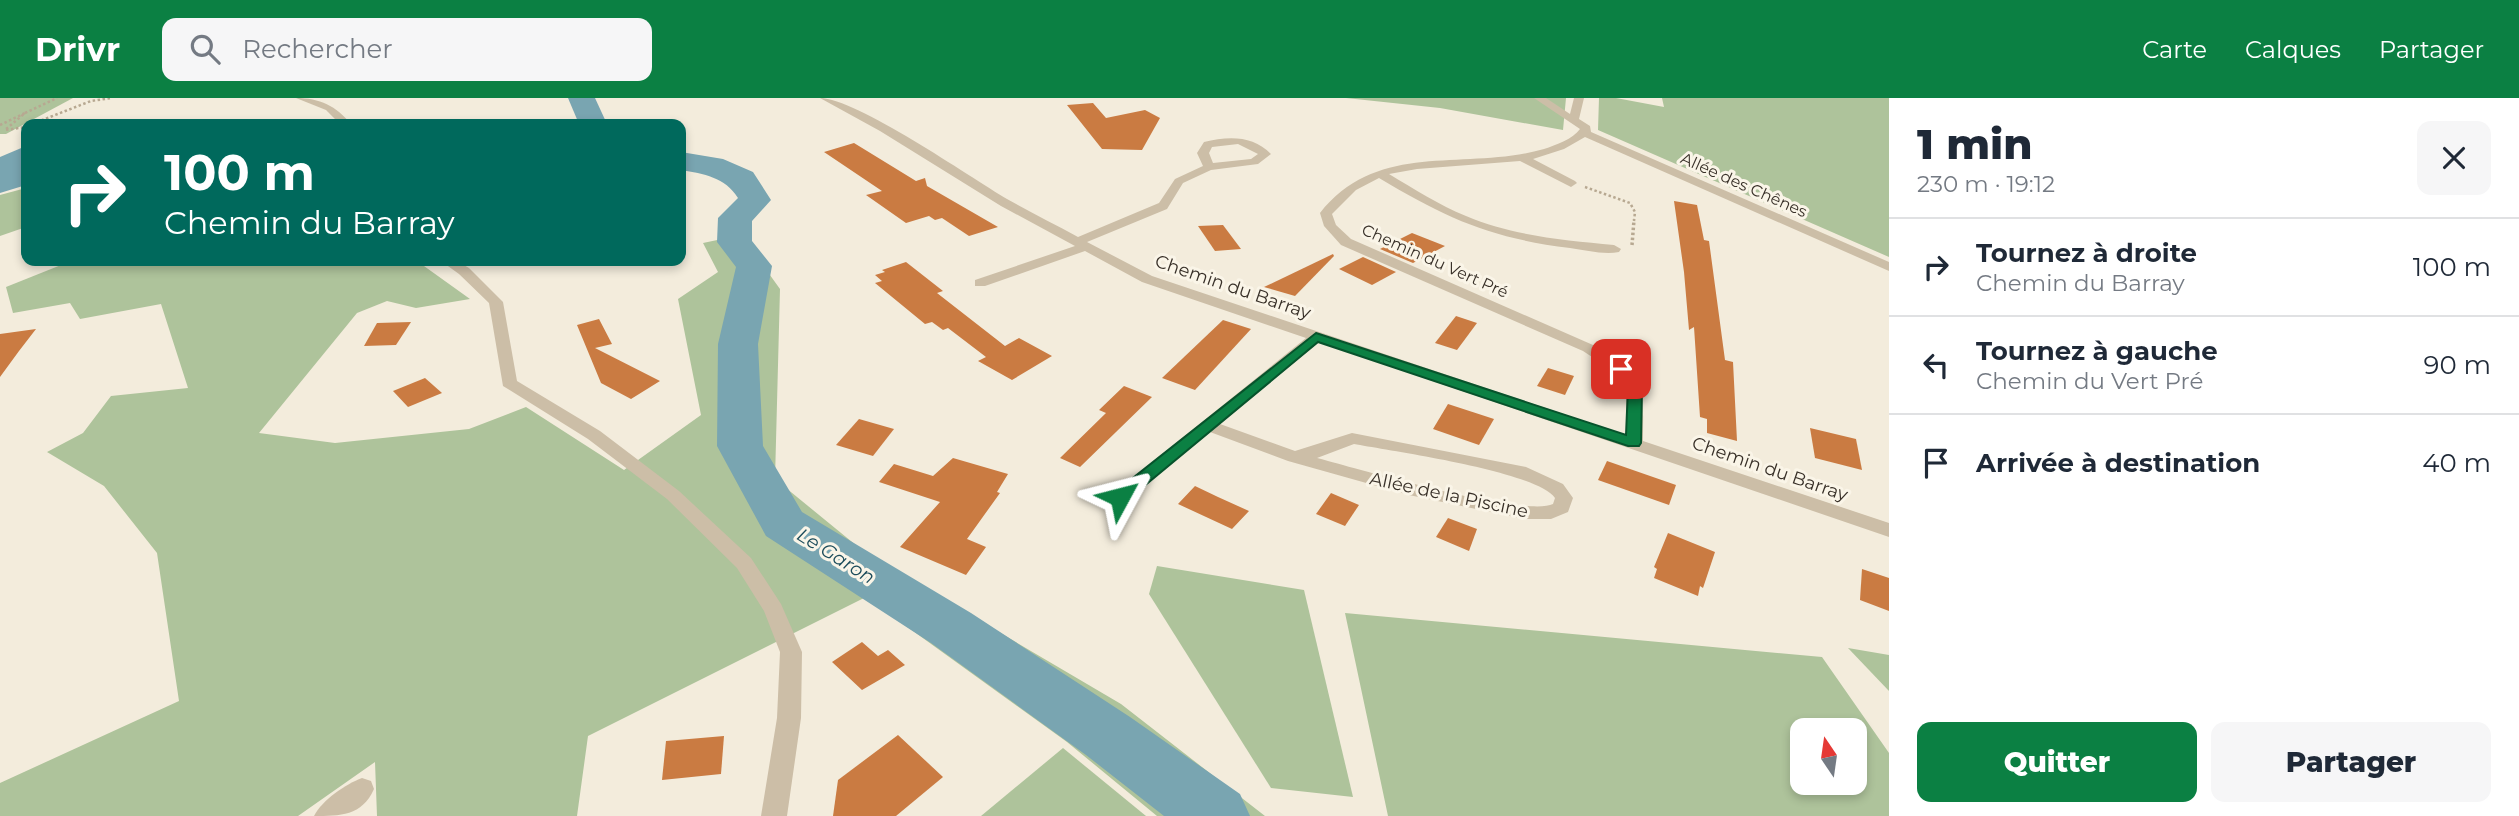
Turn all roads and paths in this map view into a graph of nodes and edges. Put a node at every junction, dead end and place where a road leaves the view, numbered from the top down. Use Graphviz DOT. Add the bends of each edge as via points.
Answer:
graph roads {
  1 [pos="57,98"];
  2 [pos="111,98"];
  3 [pos="301,98"];
  4 [pos="825,98"];
  5 [pos="1539,98"];
  6 [pos="1579,98"];
  7 [pos="25,113"];
  8 [pos="44,119"];
  9 [pos="341,119"];
  10 [pos="1574,120"];
  11 [pos="0,125"];
  12 [pos="21,129"];
  13 [pos="1585,133"];
  14 [pos="1521,157"];
  15 [pos="1209,167"];
  16 [pos="1381,174"];
  17 [pos="1571,183"];
  18 [pos="1081,244"];
  19 [pos="1614,249"];
  20 [pos="456,266"];
  21 [pos="1889,267"];
  22 [pos="980,284"];
  23 [pos="1316,337"];
  24 [pos="1210,426"];
  25 [pos="1634,443"];
  26 [pos="1294,457"];
  27 [pos="1120,497"];
  28 [pos="1889,530"];
  29 [pos="362,789"];
  30 [pos="327,816"];
  31 [pos="774,816"];
  1 -- 7 [label="path"];
  2 -- 8 [label="path" via="90,100"];
  3 -- 9 [label="street" via="330,108"];
  4 -- 18 [label="street, Chemin du Barray"];
  5 -- 10 [label="street"];
  6 -- 10 [label="street"];
  7 -- 11 [label="path"];
  7 -- 12 [label="path" via="5,130"];
  10 -- 13 [label="street" via="1587,128"];
  13 -- 14 [label="street, Chemin du Vert Pré" via="1545,152"];
  13 -- 21 [label="street, Allée des Chênes"];
  14 -- 16 [label="street, Chemin du Vert Pré"];
  14 -- 17 [label="street"];
  15 -- 18 [label="street" via="1179,181 1163,206"];
  16 -- 19 [label="street" via="1436,206 1494,230"];
  16 -- 25 [label="street, Chemin du Vert Pré" via="1352,187 1326,214 1330,226 1346,242 1588,348 1621,369 1635,387"];
  17 -- 19 [label="path" via="1630,203 1635,212 1634,245"];
  18 -- 22 [label="street"];
  18 -- 23 [label="street, Chemin du Barray" via="1147,279"];
  20 -- 31 [label="street" via="496,302 509,383 594,435 673,495 744,563 774,609 791,652 789,718"];
  23 -- 24 [label="street"];
  23 -- 25 [label="street, Chemin du Barray"];
  24 -- 26 [label="street, Allée de la Piscine"];
  24 -- 27 [label="street"];
  25 -- 28 [label="street, Chemin du Barray"];
  26 -- 26 [label="street, Allée de la Piscine" via="1352,438 1526,473 1557,488 1564,498 1561,508 1551,513 1524,513"];
  29 -- 30 [label="street"];
}
